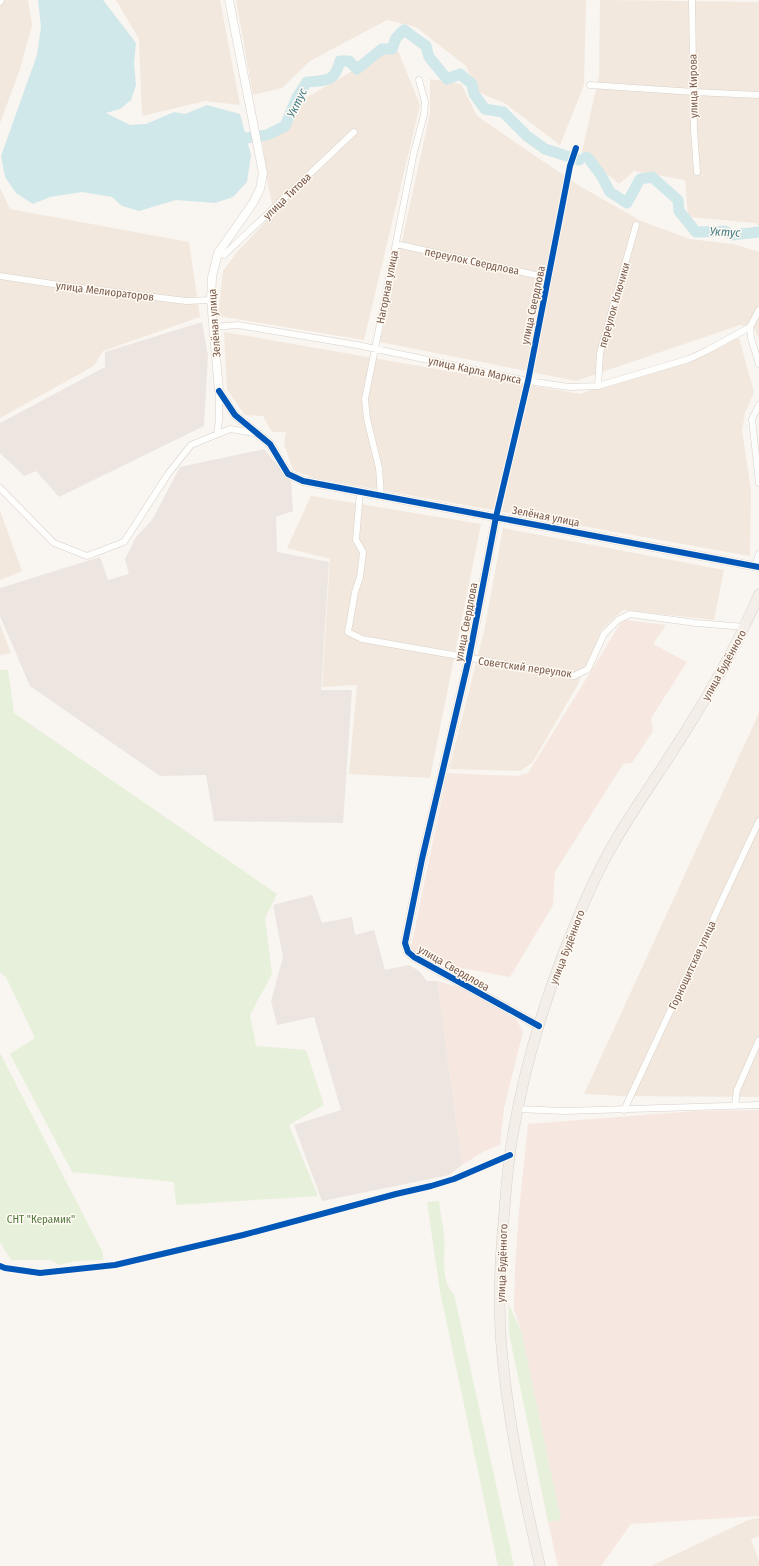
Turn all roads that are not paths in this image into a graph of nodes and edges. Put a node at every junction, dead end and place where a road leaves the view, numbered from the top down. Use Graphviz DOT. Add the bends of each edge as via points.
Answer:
graph roads {
  1 [pos="229,0"];
  2 [pos="692,0"];
  3 [pos="419,80"];
  4 [pos="590,85"];
  5 [pos="694,92"];
  6 [pos="759,95"];
  7 [pos="354,132"];
  8 [pos="576,148"];
  9 [pos="697,172"];
  10 [pos="636,225"];
  11 [pos="396,244"];
  12 [pos="218,253"];
  13 [pos="0,276"];
  14 [pos="549,278"];
  15 [pos="211,300"];
  16 [pos="759,310"];
  17 [pos="214,327"];
  18 [pos="750,327"];
  19 [pos="374,348"];
  20 [pos="759,364"];
  21 [pos="528,381"];
  22 [pos="598,386"];
  23 [pos="219,391"];
  24 [pos="759,405"];
  25 [pos="255,433"];
  26 [pos="217,434"];
  27 [pos="759,483"];
  28 [pos="0,488"];
  29 [pos="360,492"];
  30 [pos="381,496"];
  31 [pos="496,517"];
  32 [pos="759,554"];
  33 [pos="757,566"];
  34 [pos="759,594"];
  35 [pos="745,627"];
  36 [pos="469,658"];
  37 [pos="759,821"];
  38 [pos="539,1026"];
  39 [pos="759,1040"];
  40 [pos="759,1105"];
  41 [pos="735,1106"];
  42 [pos="517,1109"];
  43 [pos="624,1110"];
  44 [pos="510,1155"];
  45 [pos="0,1266"];
  46 [pos="540,1566"];
  1 -- 12 [label="street, Зелёная улица" via="263,173 260,189 253,203"];
  2 -- 5 [label="street, улица Кирова"];
  3 -- 11 [label="street, Нагорная улица" via="425,102 424,115"];
  4 -- 5 [label="street"];
  5 -- 6 [label="street"];
  5 -- 9 [label="street, улица Кирова" via="694,156"];
  7 -- 12 [label="street, улица Титова" via="224,256"];
  8 -- 14 [label="street, улица Свердлова" via="570,166"];
  10 -- 22 [label="street, переулок Ключики" via="600,353"];
  11 -- 14 [label="street, переулок Свердлова"];
  11 -- 19 [label="street, Нагорная улица"];
  12 -- 15 [label="street, Зелёная улица" via="212,277"];
  13 -- 15 [label="street, улица Мелиораторов" via="186,301"];
  14 -- 21 [label="street, улица Свердлова"];
  15 -- 17 [label="street, Зелёная улица"];
  16 -- 18 [label="street"];
  17 -- 19 [label="street, улица Карла Маркса" via="238,325"];
  17 -- 23 [label="street, Зелёная улица"];
  18 -- 20 [label="street"];
  18 -- 22 [label="street, улица Карла Маркса" via="689,359"];
  19 -- 21 [label="street, улица Карла Маркса"];
  19 -- 30 [label="street, Нагорная улица" via="365,399 367,419 379,468"];
  21 -- 22 [label="street, улица Карла Маркса" via="568,387"];
  21 -- 31 [label="street, улица Свердлова"];
  23 -- 25 [label="street, Зелёная улица" via="235,415"];
  23 -- 26 [label="street"];
  24 -- 27 [label="street" via="752,420"];
  25 -- 26 [label="street" via="230,429"];
  25 -- 29 [label="street, Зелёная улица" via="270,444 288,474 303,481"];
  26 -- 28 [label="street" via="191,445 168,474 124,542 87,556 54,543"];
  29 -- 30 [label="street, Зелёная улица"];
  29 -- 36 [label="street, Советский переулок" via="356,540 363,552 348,632 362,639"];
  30 -- 31 [label="street, Зелёная улица"];
  31 -- 33 [label="street, Зелёная улица"];
  31 -- 36 [label="street, улица Свердлова"];
  32 -- 33 [label="street"];
  34 -- 35 [label="main road, улица Будённого"];
  35 -- 36 [label="street, Советский переулок" via="696,624 630,614 618,620 604,634 588,669 574,676"];
  35 -- 38 [label="main road, улица Будённого" via="700,708 632,811 592,885 552,983"];
  36 -- 38 [label="street, улица Свердлова" via="422,859 406,948 414,957"];
  37 -- 43 [label="street, Горнощитская улица"];
  38 -- 42 [label="main road, улица Будённого"];
  39 -- 41 [label="street" via="736,1090"];
  40 -- 41 [label="street"];
  41 -- 43 [label="street"];
  42 -- 43 [label="street"];
  42 -- 44 [label="main road, улица Будённого"];
  44 -- 45 [label="street" via="431,1186 115,1265 40,1273"];
  44 -- 46 [label="main road, улица Будённого" via="499,1283 502,1342 508,1402 520,1474"];
}
